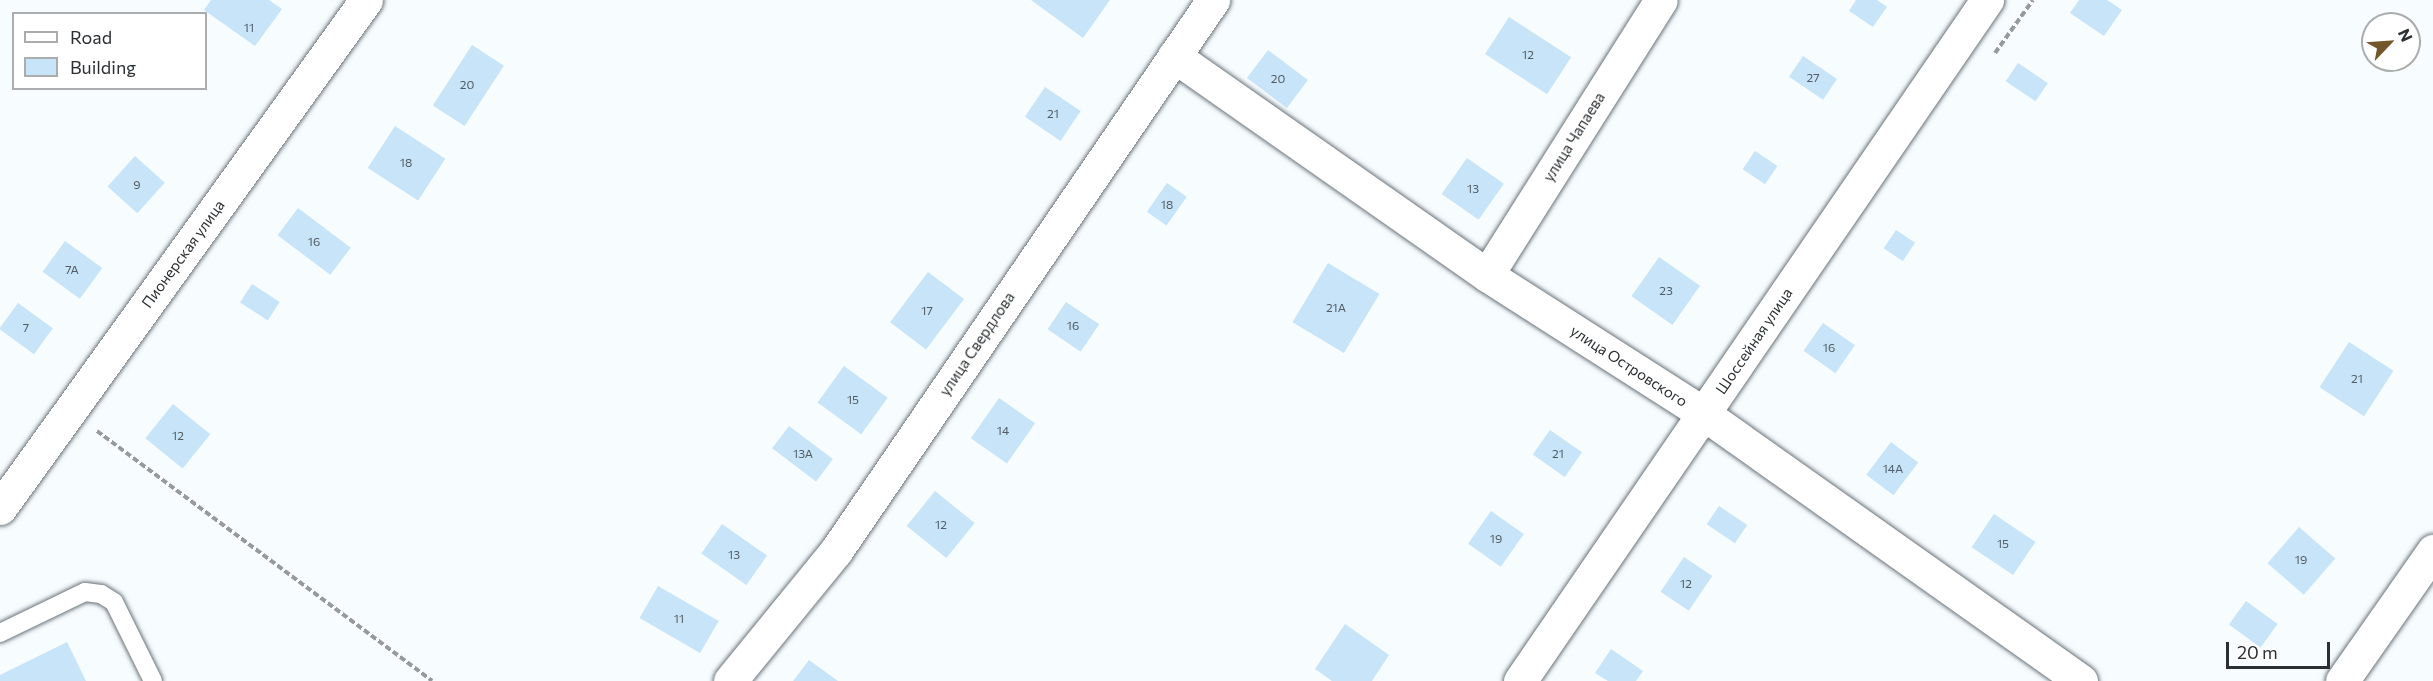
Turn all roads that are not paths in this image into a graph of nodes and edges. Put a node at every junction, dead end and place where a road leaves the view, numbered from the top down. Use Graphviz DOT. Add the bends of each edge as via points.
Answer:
graph roads {
  1 [pos="366,0"];
  2 [pos="1213,0"];
  3 [pos="1661,0"];
  4 [pos="1987,0"];
  5 [pos="1174,56"];
  6 [pos="1487,275"];
  7 [pos="1704,414"];
  8 [pos="0,508"];
  9 [pos="2433,551"];
  10 [pos="0,633"];
  11 [pos="153,681"];
  12 [pos="730,681"];
  13 [pos="1520,681"];
  14 [pos="2081,681"];
  15 [pos="2342,681"];
  1 -- 8 [label="street, Пионерская улица"];
  2 -- 5 [label="street, улица Свердлова"];
  3 -- 6 [label="street, улица Чапаева"];
  4 -- 7 [label="street, Шоссейная улица"];
  5 -- 6 [label="street, улица Островского"];
  5 -- 12 [label="street, улица Свердлова" via="836,550"];
  6 -- 7 [label="street, улица Островского"];
  7 -- 13 [label="street, Шоссейная улица"];
  7 -- 14 [label="street, улица Островского"];
  9 -- 15 [label="street"];
  10 -- 11 [label="lane" via="86,592 101,594 114,602"];
}
